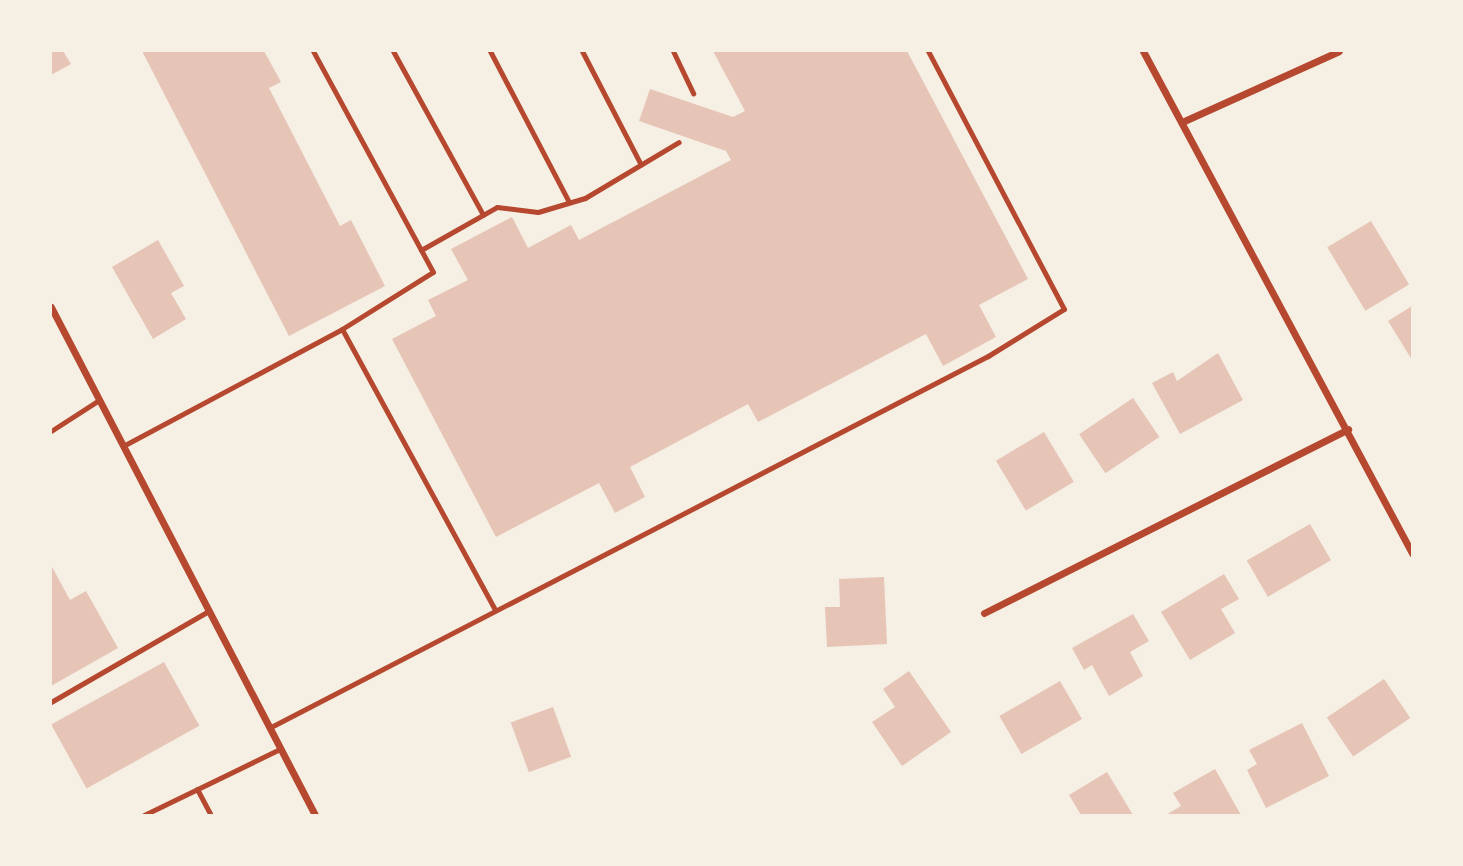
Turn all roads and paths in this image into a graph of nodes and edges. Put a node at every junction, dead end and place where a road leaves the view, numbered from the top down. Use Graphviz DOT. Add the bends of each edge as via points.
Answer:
graph roads {
  1 [pos="313,51"];
  2 [pos="394,51"];
  3 [pos="490,51"];
  4 [pos="582,51"];
  5 [pos="673,51"];
  6 [pos="928,51"];
  7 [pos="1143,51"];
  8 [pos="1339,51"];
  9 [pos="693,93"];
  10 [pos="1182,122"];
  11 [pos="679,142"];
  12 [pos="641,165"];
  13 [pos="569,202"];
  14 [pos="483,215"];
  15 [pos="421,250"];
  16 [pos="51,307"];
  17 [pos="342,329"];
  18 [pos="99,400"];
  19 [pos="1348,429"];
  20 [pos="51,431"];
  21 [pos="123,446"];
  22 [pos="1412,553"];
  23 [pos="495,611"];
  24 [pos="207,612"];
  25 [pos="984,613"];
  26 [pos="51,702"];
  27 [pos="268,728"];
  28 [pos="280,749"];
  29 [pos="197,789"];
  30 [pos="144,815"];
  31 [pos="211,815"];
  32 [pos="314,815"];
  1 -- 15 [label="lane"];
  2 -- 14 [label="lane"];
  3 -- 13 [label="lane"];
  4 -- 12 [label="lane"];
  5 -- 9 [label="lane"];
  6 -- 23 [label="lane" via="1065,309 988,356"];
  7 -- 10 [label="street"];
  8 -- 10 [label="street"];
  10 -- 19 [label="street"];
  11 -- 12 [label="lane"];
  12 -- 13 [label="lane"];
  13 -- 14 [label="lane" via="538,212 497,207"];
  14 -- 15 [label="lane"];
  15 -- 17 [label="lane" via="433,272"];
  16 -- 18 [label="street"];
  17 -- 21 [label="lane"];
  17 -- 23 [label="lane"];
  18 -- 20 [label="lane"];
  18 -- 21 [label="street"];
  19 -- 22 [label="street"];
  19 -- 25 [label="street"];
  21 -- 24 [label="street"];
  23 -- 27 [label="lane"];
  24 -- 26 [label="lane"];
  24 -- 27 [label="street"];
  27 -- 28 [label="street"];
  28 -- 29 [label="lane"];
  28 -- 32 [label="street"];
  29 -- 30 [label="lane"];
  29 -- 31 [label="lane"];
}
